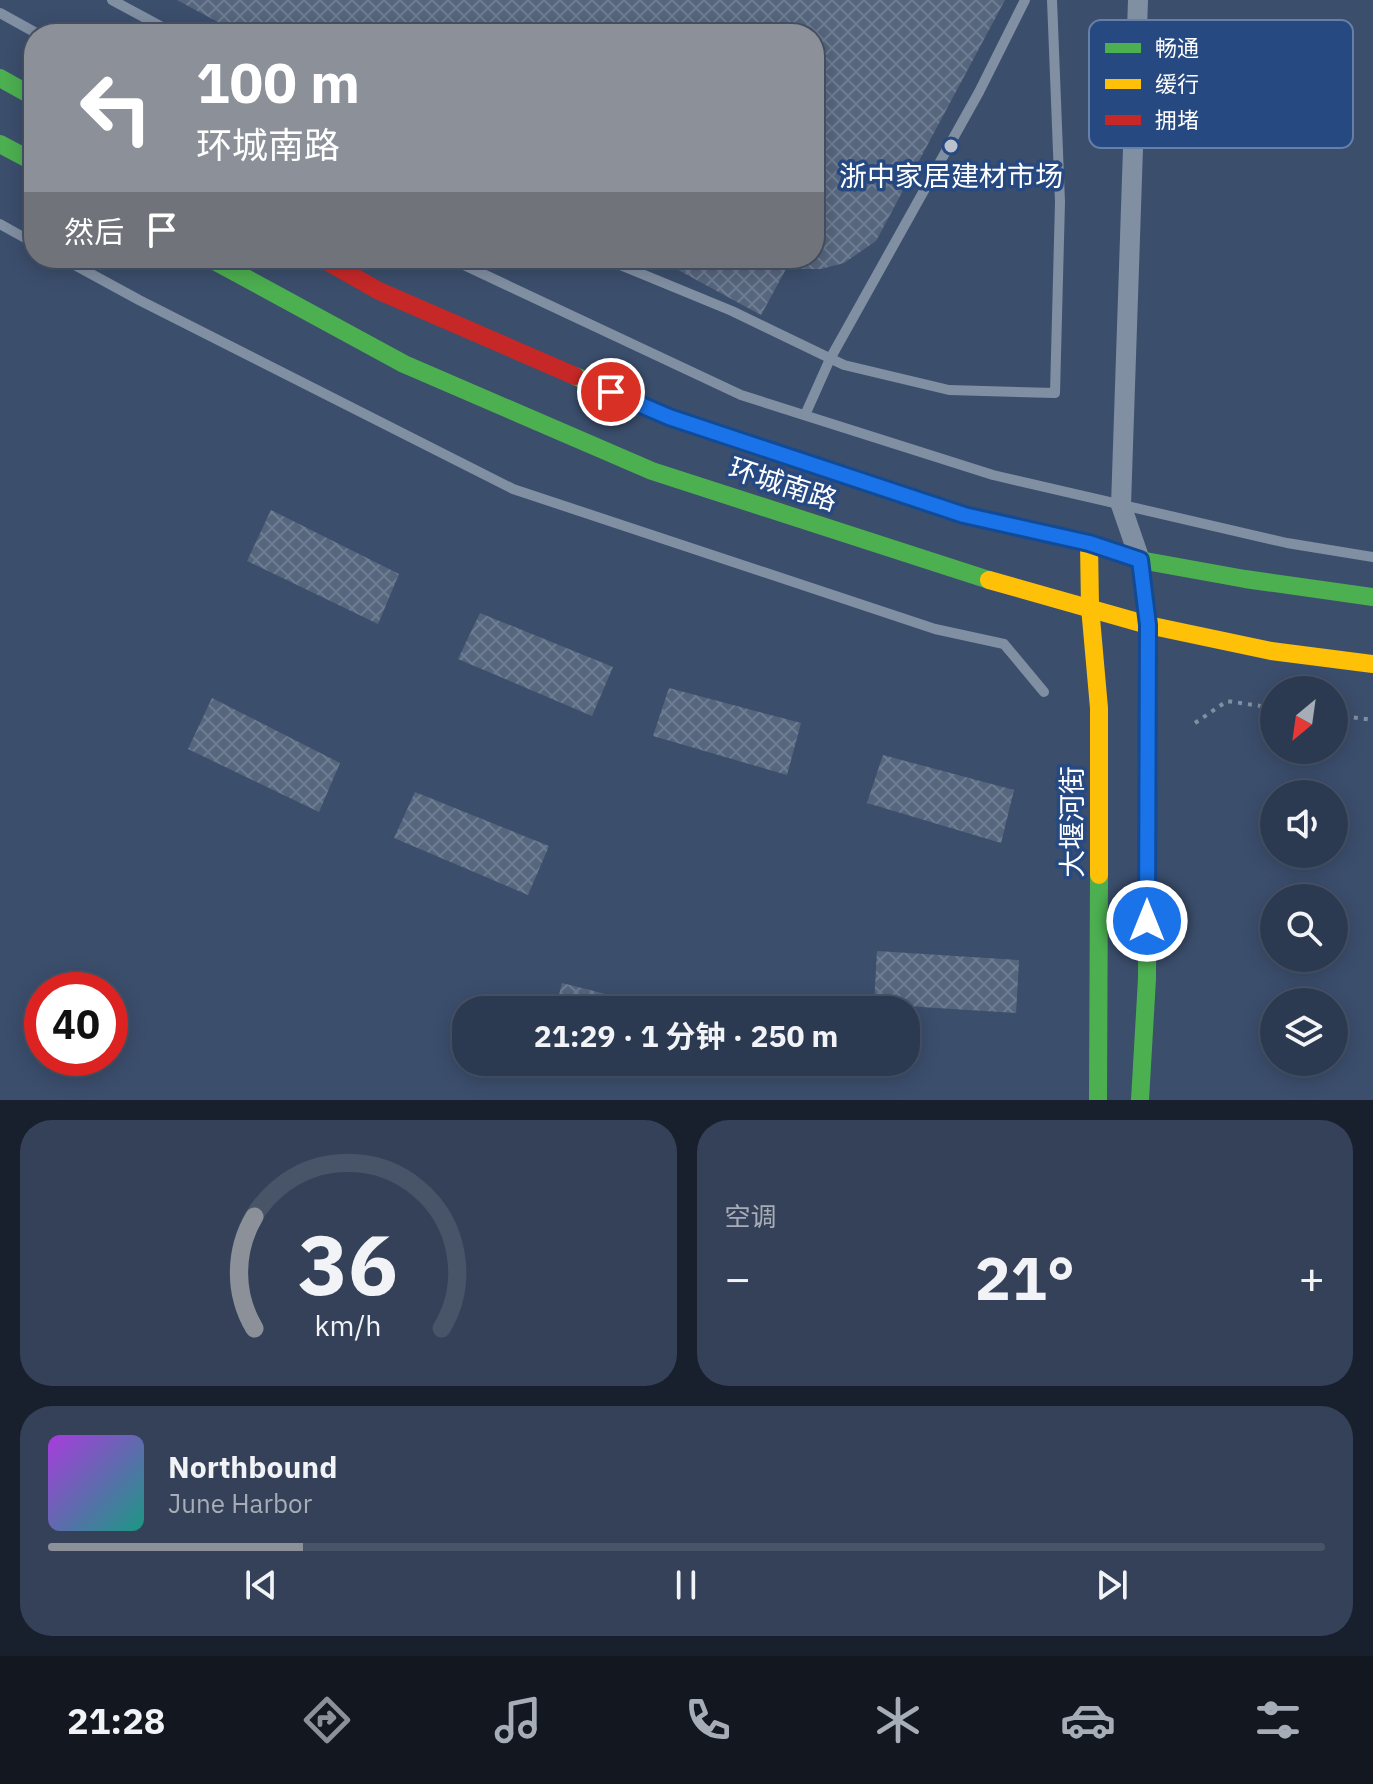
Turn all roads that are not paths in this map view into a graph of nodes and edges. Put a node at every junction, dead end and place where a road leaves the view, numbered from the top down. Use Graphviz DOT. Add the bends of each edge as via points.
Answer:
graph roads {
  1 [pos="112,0"];
  2 [pos="1025,0"];
  3 [pos="1052,0"];
  4 [pos="1138,0"];
  5 [pos="0,13"];
  6 [pos="1137,20"];
  7 [pos="156,24"];
  8 [pos="24,26"];
  9 [pos="0,78"];
  10 [pos="24,91"];
  11 [pos="0,144"];
  12 [pos="1133,148"];
  13 [pos="24,157"];
  14 [pos="0,224"];
  15 [pos="24,237"];
  16 [pos="80,268"];
  17 [pos="227,268"];
  18 [pos="339,268"];
  19 [pos="470,268"];
  20 [pos="627,268"];
  21 [pos="830,359"];
  22 [pos="805,415"];
  23 [pos="1121,505"];
  24 [pos="1089,543"];
  25 [pos="1373,557"];
  26 [pos="1140,560"];
  27 [pos="1373,597"];
  28 [pos="1090,607"];
  29 [pos="1148,625"];
  30 [pos="1373,664"];
  31 [pos="1044,692"];
  32 [pos="1098,1100"];
  33 [pos="1140,1100"];
  1 -- 7 [label="lane"];
  2 -- 21 [label="lane"];
  3 -- 21 [label="lane" via="1060,202 1055,393 949,390"];
  4 -- 6 [label="street"];
  5 -- 8 [label="lane"];
  9 -- 10 [label="main road"];
  11 -- 13 [label="main road"];
  12 -- 23 [label="street"];
  14 -- 15 [label="lane"];
  16 -- 31 [label="lane" via="513,489 935,629 1004,644"];
  17 -- 28 [label="main road, 环城南路" via="404,364 652,471 1012,588"];
  18 -- 24 [label="main road, 环城南路" via="379,291 669,417 964,515"];
  19 -- 22 [label="lane" via="741,395"];
  20 -- 21 [label="lane"];
  21 -- 22 [label="lane"];
  22 -- 23 [label="lane" via="993,475"];
  23 -- 25 [label="lane"];
  23 -- 26 [label="street"];
  24 -- 26 [label="main road, 环城南路"];
  24 -- 28 [label="main road, 大堰河街"];
  26 -- 27 [label="main road, 环城南路"];
  26 -- 29 [label="main road"];
  28 -- 29 [label="main road, 环城南路"];
  28 -- 32 [label="main road, 大堰河街" via="1099,708"];
  29 -- 30 [label="main road, 环城南路" via="1271,651"];
  29 -- 33 [label="main road" via="1147,979"];
}
